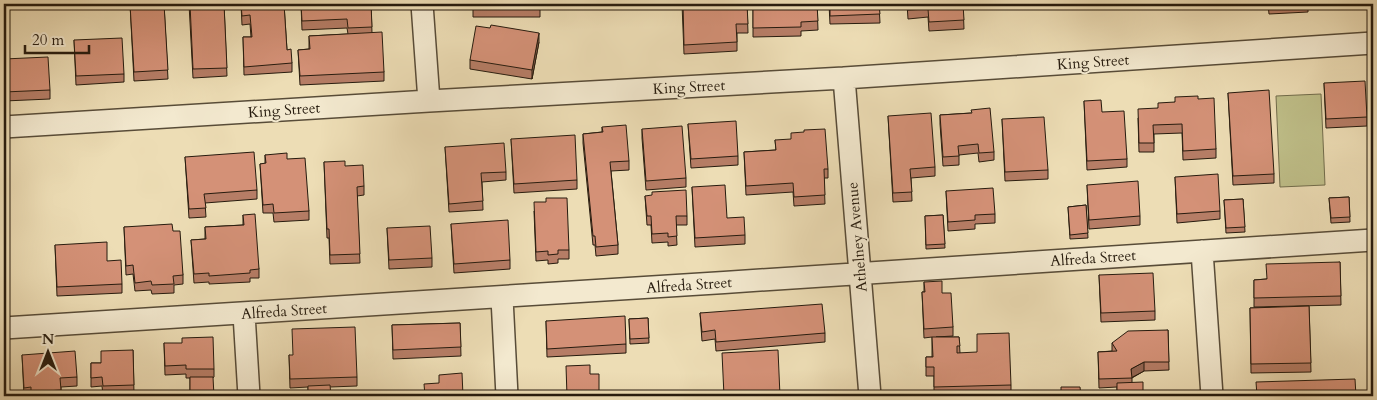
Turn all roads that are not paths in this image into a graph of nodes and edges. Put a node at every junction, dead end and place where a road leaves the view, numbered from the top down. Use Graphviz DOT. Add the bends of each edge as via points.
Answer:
graph roads {
  1 [pos="422,4"];
  2 [pos="1373,43"];
  3 [pos="844,78"];
  4 [pos="429,101"];
  5 [pos="4,128"];
  6 [pos="1373,240"];
  7 [pos="1202,251"];
  8 [pos="860,272"];
  9 [pos="502,298"];
  10 [pos="244,314"];
  11 [pos="4,328"];
  12 [pos="249,396"];
  13 [pos="507,396"];
  14 [pos="870,396"];
  15 [pos="1212,396"];
  1 -- 4 [label="street"];
  2 -- 3 [label="street, King Street"];
  3 -- 4 [label="street, King Street"];
  3 -- 8 [label="street, Athelney Avenue"];
  4 -- 5 [label="street, King Street"];
  6 -- 7 [label="street, Alfreda Street"];
  7 -- 8 [label="street, Alfreda Street"];
  7 -- 15 [label="street"];
  8 -- 9 [label="street, Alfreda Street"];
  8 -- 14 [label="street, Athelney Avenue"];
  9 -- 10 [label="street, Alfreda Street"];
  9 -- 13 [label="street"];
  10 -- 11 [label="street, Alfreda Street"];
  10 -- 12 [label="street"];
}
